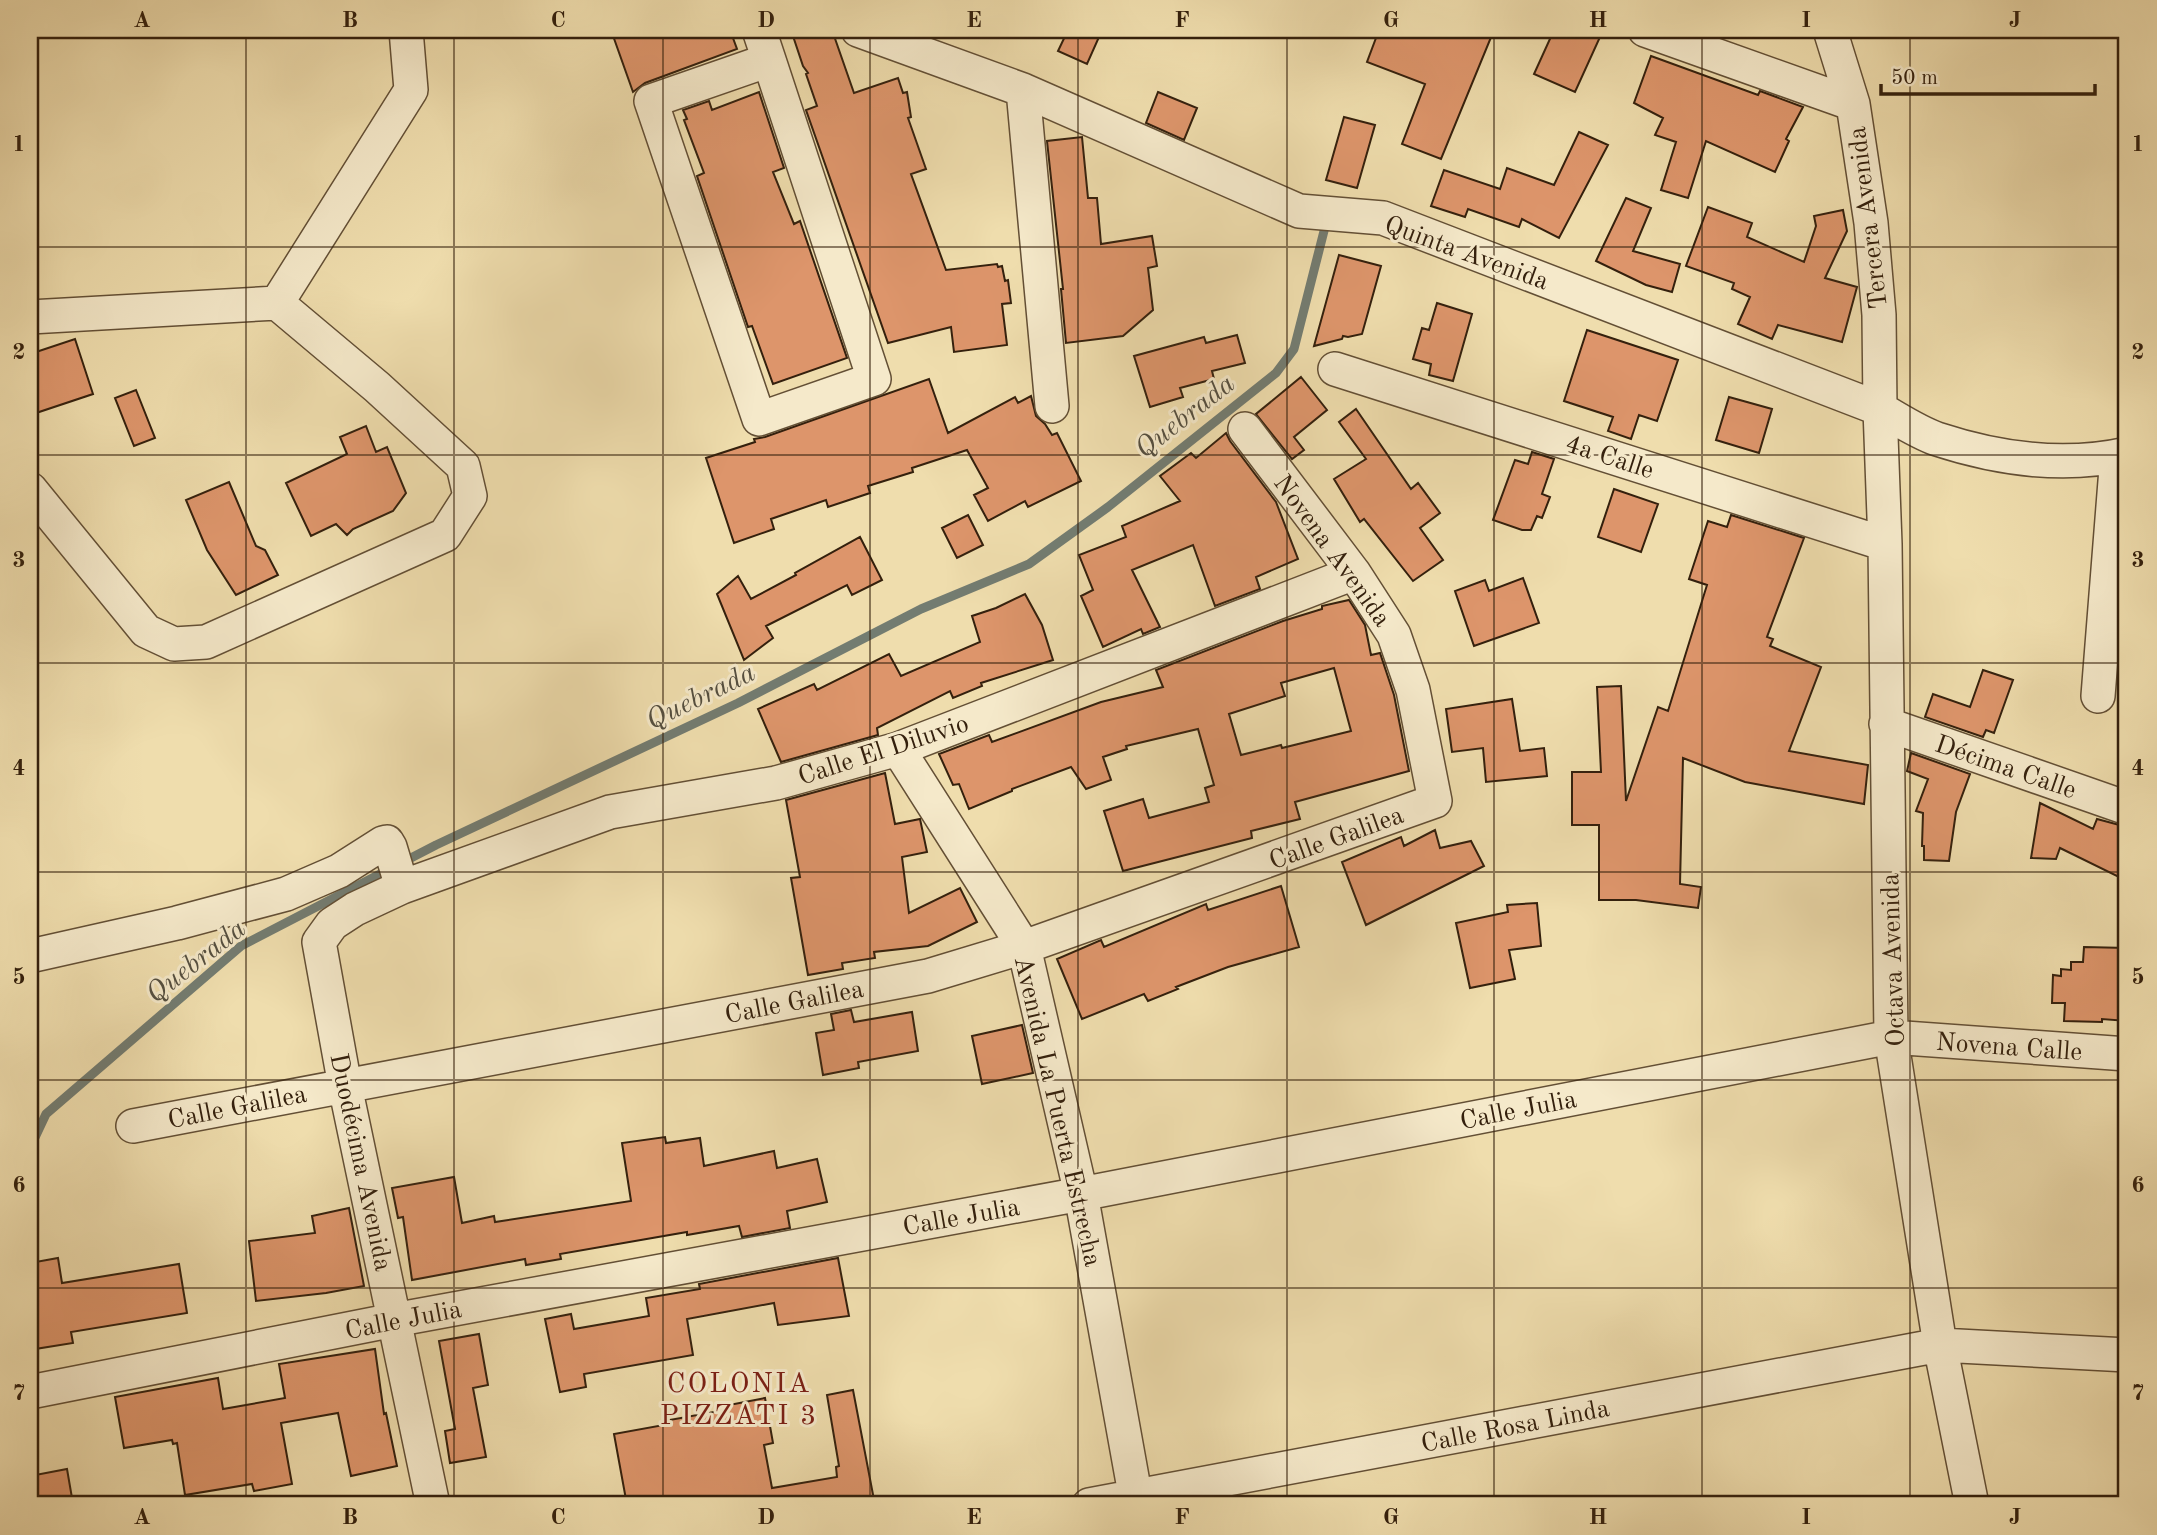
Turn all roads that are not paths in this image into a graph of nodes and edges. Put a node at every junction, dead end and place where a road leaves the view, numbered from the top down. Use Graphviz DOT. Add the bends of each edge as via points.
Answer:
graph roads {
  1 [pos="407,30"];
  2 [pos="858,30"];
  3 [pos="1645,30"];
  4 [pos="1830,30"];
  5 [pos="764,45"];
  6 [pos="1023,90"];
  7 [pos="1853,104"];
  8 [pos="277,303"];
  9 [pos="30,317"];
  10 [pos="1335,369"];
  11 [pos="1052,406"];
  12 [pos="1880,409"];
  13 [pos="1245,429"];
  14 [pos="2122,455"];
  15 [pos="30,489"];
  16 [pos="1885,544"];
  17 [pos="1353,573"];
  18 [pos="2098,696"];
  19 [pos="1886,724"];
  20 [pos="898,749"];
  21 [pos="1435,801"];
  22 [pos="2127,808"];
  23 [pos="397,870"];
  24 [pos="319,943"];
  25 [pos="1024,947"];
  26 [pos="30,956"];
  27 [pos="1891,1037"];
  28 [pos="2127,1054"];
  29 [pos="345,1086"];
  30 [pos="133,1126"];
  31 [pos="1081,1194"];
  32 [pos="394,1320"];
  33 [pos="1940,1345"];
  34 [pos="2127,1355"];
  35 [pos="30,1392"];
  36 [pos="1136,1501"];
  37 [pos="433,1505"];
  38 [pos="1089,1505"];
  39 [pos="1972,1505"];
  1 -- 8 [label="street" via="411,90"];
  2 -- 6 [label="street, Quinta Avenida"];
  3 -- 7 [label="street"];
  4 -- 7 [label="street, Tercera Avenida"];
  5 -- 5 [label="street" via="874,379 760,419 651,100"];
  6 -- 11 [label="street"];
  6 -- 12 [label="street, Quinta Avenida" via="1299,211 1383,218"];
  7 -- 12 [label="street, Tercera Avenida" via="1871,223 1879,315"];
  8 -- 9 [label="street"];
  8 -- 15 [label="street" via="463,466 470,496 445,535 206,642 174,645 146,631"];
  10 -- 16 [label="street, 4a Calle"];
  12 -- 14 [label="street, Quinta Avenida" via="1935,438 2026,460 2095,461"];
  12 -- 16 [label="street, Octava Avenida"];
  13 -- 17 [label="street, Novena Avenida"];
  14 -- 18 [label="street"];
  16 -- 19 [label="street, Octava Avenida"];
  17 -- 20 [label="street, Calle El Diluvio"];
  17 -- 21 [label="street, Novena Avenida" via="1398,646 1413,690"];
  19 -- 22 [label="street, Décima Calle"];
  19 -- 27 [label="street, Octava Avenida"];
  20 -- 23 [label="street, Calle El Diluvio" via="776,783 610,812"];
  20 -- 25 [label="street, Avenida La Puerta Estrecha"];
  21 -- 25 [label="street, Calle Galilea"];
  23 -- 24 [label="street, Calle El Diluvio" via="332,924"];
  23 -- 26 [label="street, Calle El Diluvio" via="387,842 383,842 339,871 286,894"];
  24 -- 29 [label="street, Duodécima Avenida"];
  25 -- 29 [label="street, Calle Galilea" via="928,976"];
  25 -- 31 [label="street, Avenida La Puerta Estrecha"];
  27 -- 28 [label="street, Novena Calle"];
  27 -- 31 [label="street, Calle Julia"];
  27 -- 33 [label="street, Octava Avenida"];
  29 -- 30 [label="street, Calle Galilea"];
  29 -- 32 [label="street, Duodécima Avenida"];
  31 -- 32 [label="street, Calle Julia"];
  31 -- 36 [label="street, Avenida La Puerta Estrecha"];
  32 -- 35 [label="street, Calle Julia"];
  32 -- 37 [label="street, Duodécima Avenida"];
  33 -- 34 [label="street, Calle Rosa Linda"];
  33 -- 36 [label="street, Calle Rosa Linda"];
  33 -- 39 [label="street, Octava Avenida"];
  36 -- 38 [label="street, Calle Rosa Linda"];
}
